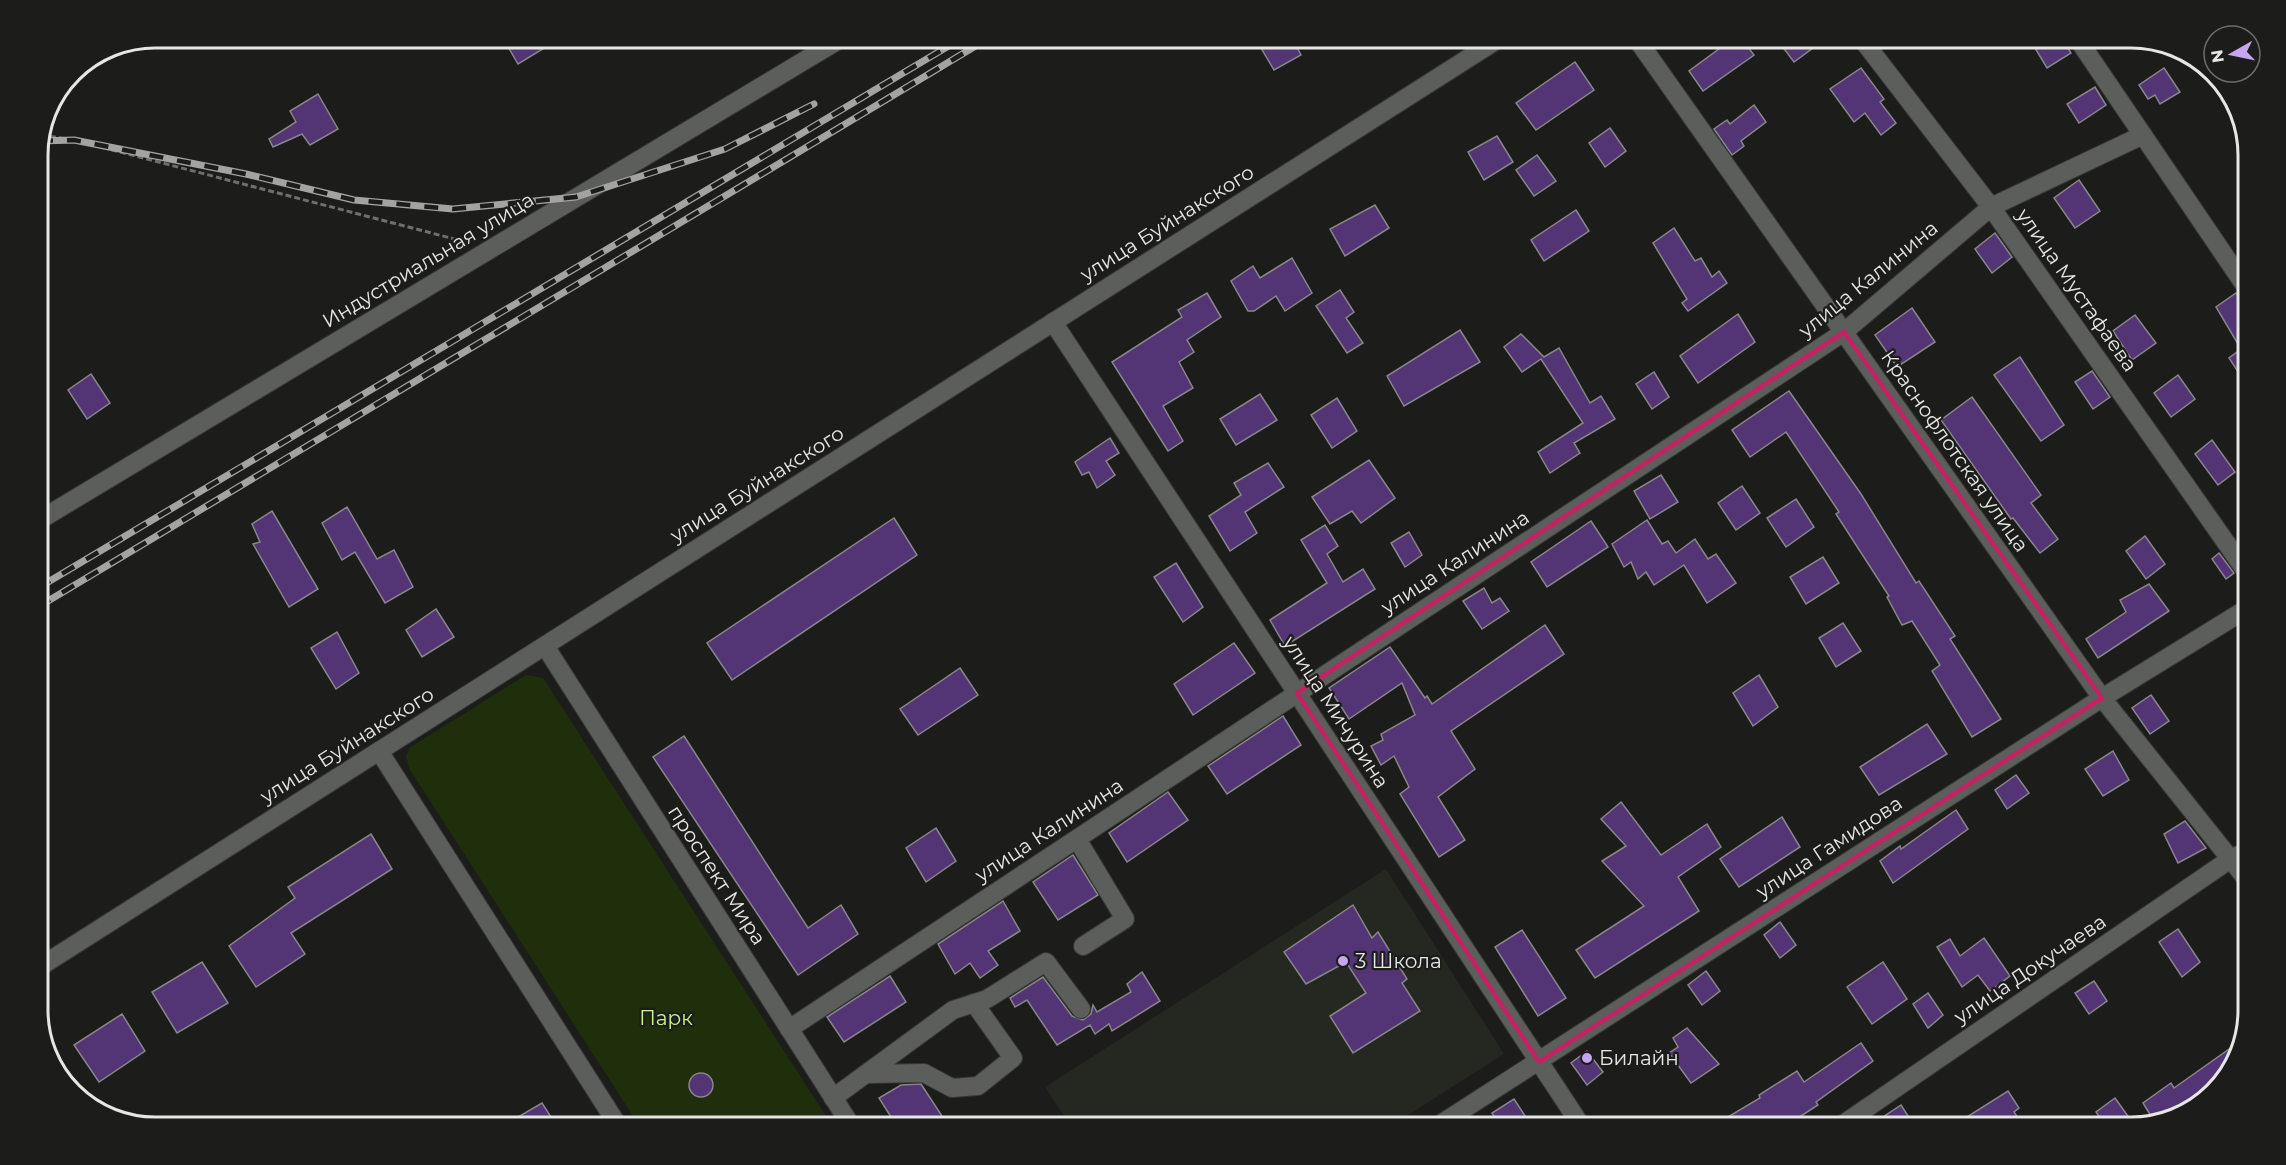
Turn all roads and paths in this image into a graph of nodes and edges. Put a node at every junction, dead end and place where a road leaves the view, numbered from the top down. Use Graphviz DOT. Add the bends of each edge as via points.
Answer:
graph roads {
  1 [pos="825,48"];
  2 [pos="1484,48"];
  3 [pos="1643,48"];
  4 [pos="1869,48"];
  5 [pos="2085,48"];
  6 [pos="2144,135"];
  7 [pos="50,136"];
  8 [pos="1991,207"];
  9 [pos="490,249"];
  10 [pos="2238,275"];
  11 [pos="1053,322"];
  12 [pos="1844,332"];
  13 [pos="48,515"];
  14 [pos="2238,560"];
  15 [pos="2238,614"];
  16 [pos="544,646"];
  17 [pos="1297,693"];
  18 [pos="2102,698"];
  19 [pos="379,751"];
  20 [pos="1077,839"];
  21 [pos="2238,852"];
  22 [pos="2238,855"];
  23 [pos="1083,946"];
  24 [pos="48,962"];
  25 [pos="974,1003"];
  26 [pos="1081,1009"];
  27 [pos="789,1029"];
  28 [pos="1539,1062"];
  29 [pos="866,1074"];
  30 [pos="832,1098"];
  31 [pos="612,1117"];
  32 [pos="845,1117"];
  33 [pos="1453,1117"];
  34 [pos="1575,1117"];
  35 [pos="1855,1117"];
  1 -- 9 [label="street, Индустриальная улица"];
  2 -- 11 [label="street, улица Буйнакского"];
  3 -- 12 [label="street, Краснофлотская улица"];
  4 -- 8 [label="street, улица Мустафаева"];
  5 -- 6 [label="street"];
  6 -- 8 [label="street, улица Калинина"];
  6 -- 10 [label="street"];
  7 -- 9 [label="path"];
  8 -- 12 [label="street, улица Калинина"];
  8 -- 14 [label="street, улица Мустафаева"];
  9 -- 13 [label="street, Индустриальная улица"];
  11 -- 16 [label="street, улица Буйнакского"];
  11 -- 17 [label="street, улица Мичурина"];
  12 -- 17 [label="street, улица Калинина"];
  12 -- 18 [label="street, Краснофлотская улица"];
  15 -- 18 [label="street, улица Гамидова"];
  16 -- 19 [label="street, улица Буйнакского"];
  16 -- 27 [label="street, проспект Мира"];
  17 -- 20 [label="street, улица Калинина"];
  17 -- 28 [label="street, улица Мичурина"];
  18 -- 21 [label="street, Краснофлотская улица"];
  18 -- 28 [label="street, улица Гамидова"];
  19 -- 24 [label="street, улица Буйнакского"];
  19 -- 31 [label="street"];
  20 -- 23 [label="street" via="1125,919"];
  20 -- 27 [label="street, улица Калинина"];
  22 -- 35 [label="street, улица Докучаева"];
  25 -- 26 [label="street" via="1047,962"];
  25 -- 29 [label="street" via="953,1010"];
  25 -- 29 [label="street" via="1013,1058 978,1086 952,1088 924,1073"];
  27 -- 30 [label="street, проспект Мира"];
  28 -- 33 [label="street, улица Гамидова"];
  28 -- 34 [label="street, улица Мичурина"];
  29 -- 30 [label="street"];
  30 -- 32 [label="street, проспект Мира"];
}
